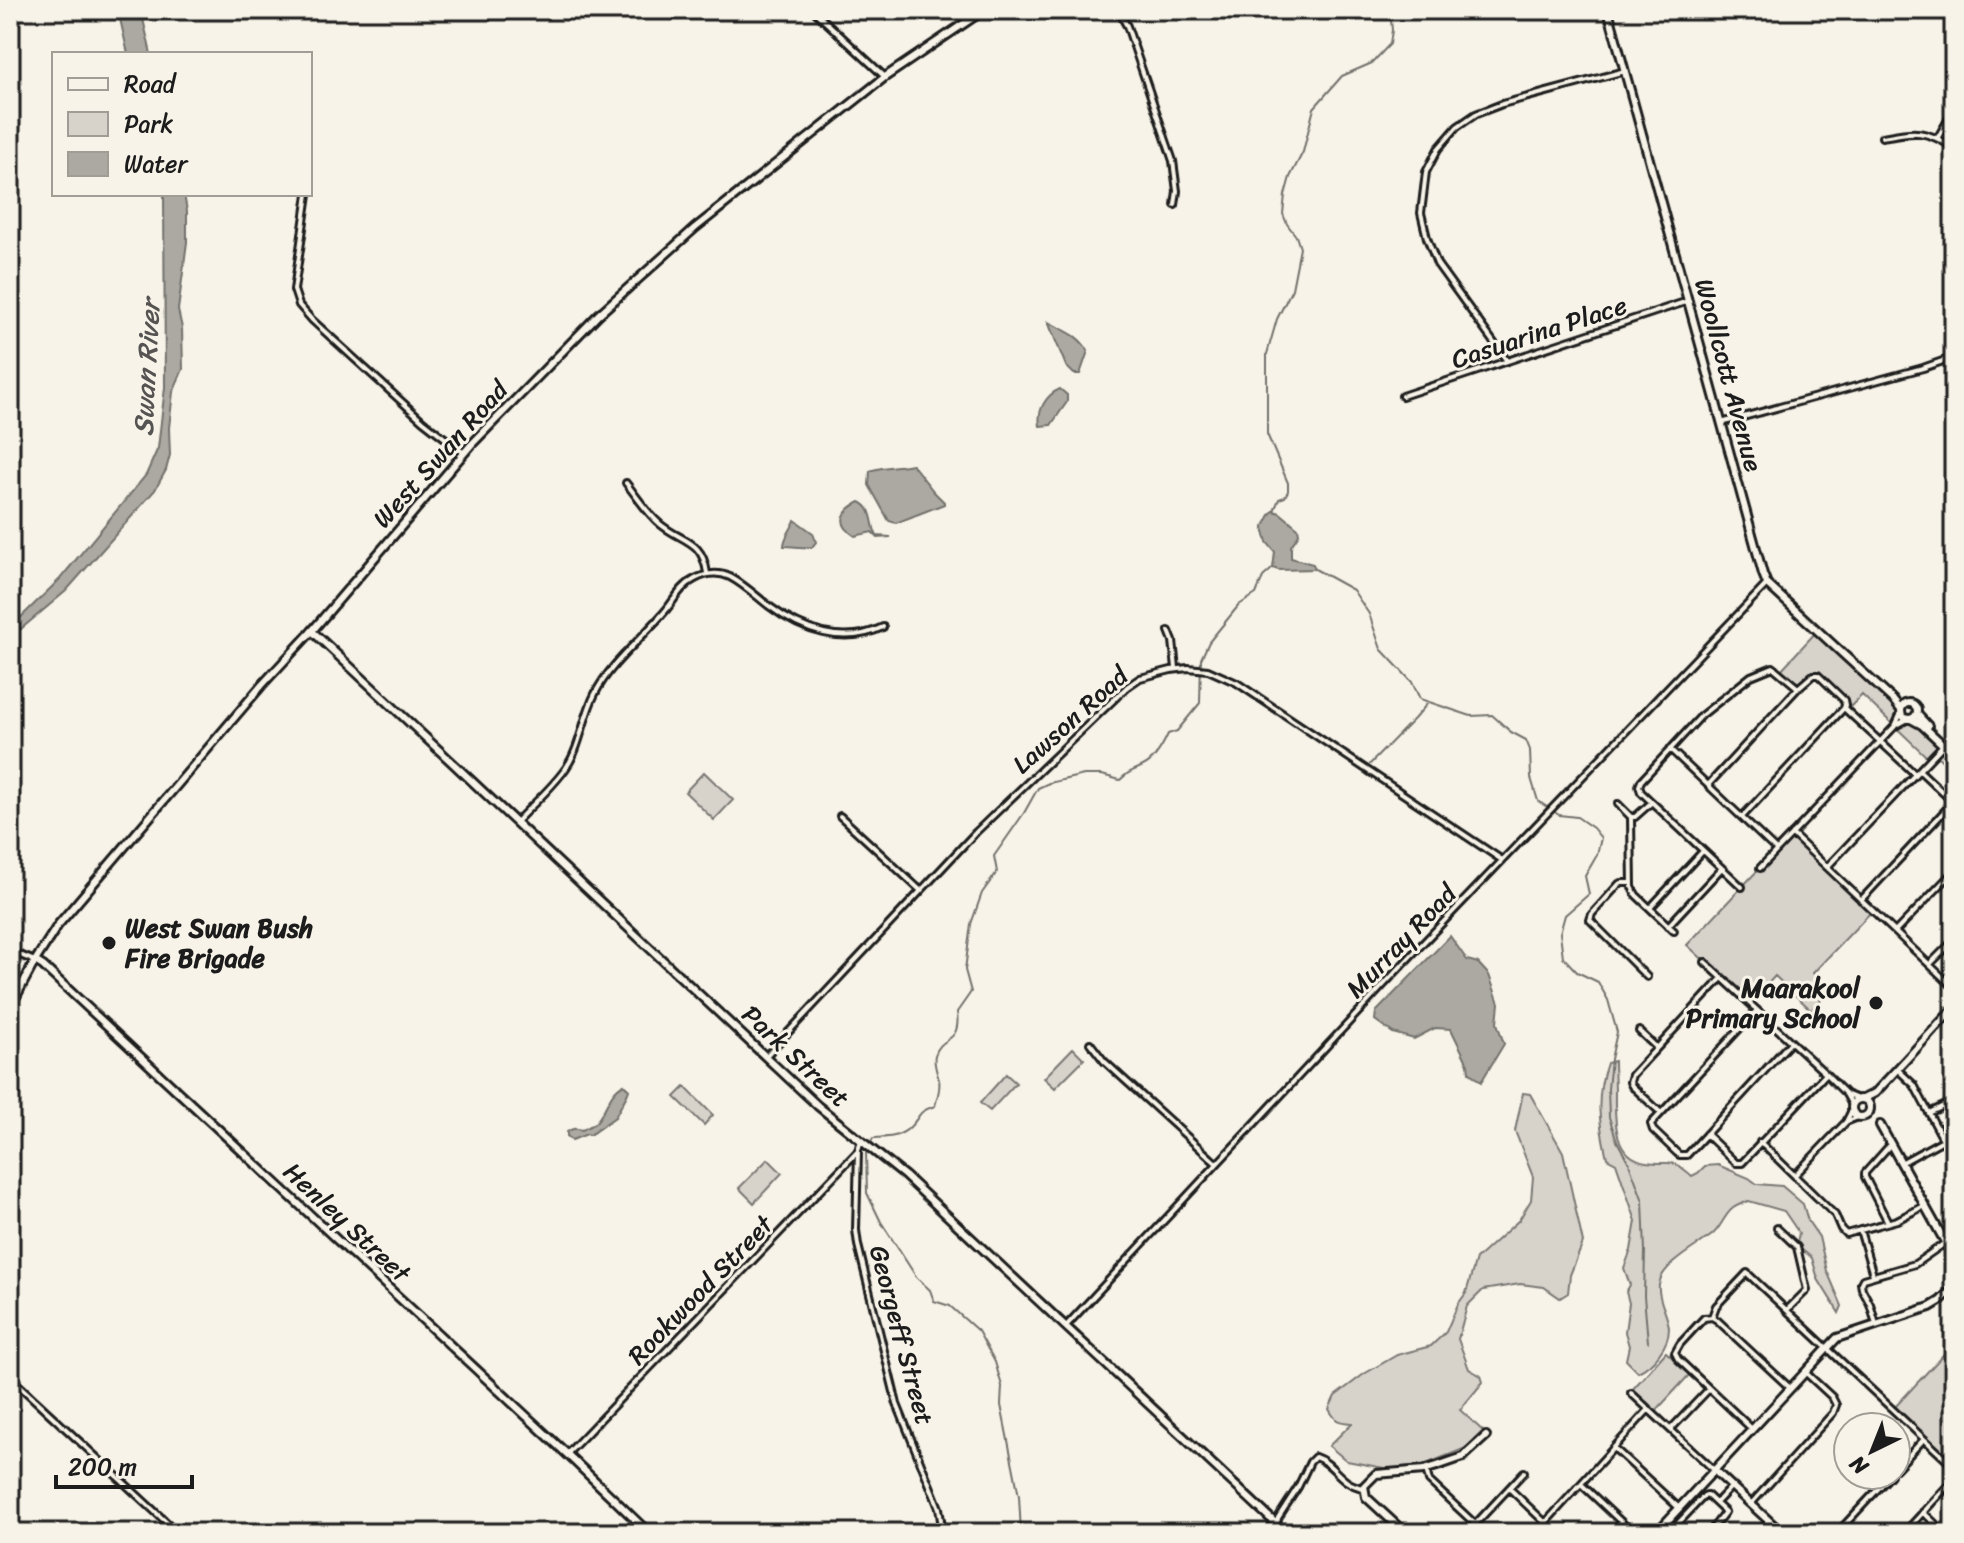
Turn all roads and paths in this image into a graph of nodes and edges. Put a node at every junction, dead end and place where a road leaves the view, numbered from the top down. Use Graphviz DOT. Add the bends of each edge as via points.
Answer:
graph roads {
  1 [pos="813,10"];
  2 [pos="984,10"];
  3 [pos="1118,10"];
  4 [pos="1608,10"];
  5 [pos="1625,71"];
  6 [pos="885,77"];
  7 [pos="1954,114"];
  8 [pos="1882,137"];
  9 [pos="1938,137"];
  10 [pos="1954,148"];
  11 [pos="308,196"];
  12 [pos="1175,205"];
  13 [pos="1688,301"];
  14 [pos="1954,357"];
  15 [pos="1507,361"];
  16 [pos="1402,396"];
  17 [pos="1721,423"];
  18 [pos="464,453"];
  19 [pos="626,483"];
  20 [pos="707,574"];
  21 [pos="1767,584"];
  22 [pos="883,627"];
  23 [pos="312,631"];
  24 [pos="1169,631"];
  25 [pos="1177,669"];
  26 [pos="1798,688"];
  27 [pos="1844,708"];
  28 [pos="1903,709"];
  29 [pos="1912,718"];
  30 [pos="1895,726"];
  31 [pos="1954,733"];
  32 [pos="1880,742"];
  33 [pos="1944,743"];
  34 [pos="1670,749"];
  35 [pos="1954,752"];
  36 [pos="1917,772"];
  37 [pos="1708,785"];
  38 [pos="1652,802"];
  39 [pos="1954,802"];
  40 [pos="1618,804"];
  41 [pos="840,816"];
  42 [pos="1631,817"];
  43 [pos="1742,817"];
  44 [pos="516,822"];
  45 [pos="1792,834"];
  46 [pos="1776,850"];
  47 [pos="1704,851"];
  48 [pos="1502,860"];
  49 [pos="1827,867"];
  50 [pos="1722,868"];
  51 [pos="1760,868"];
  52 [pos="1954,871"];
  53 [pos="1632,883"];
  54 [pos="1742,887"];
  55 [pos="921,891"];
  56 [pos="1861,900"];
  57 [pos="1650,908"];
  58 [pos="1668,926"];
  59 [pos="1674,931"];
  60 [pos="1895,932"];
  61 [pos="1954,940"];
  62 [pos="10,951"];
  63 [pos="35,961"];
  64 [pos="1705,962"];
  65 [pos="1930,965"];
  66 [pos="1647,977"];
  67 [pos="1722,978"];
  68 [pos="1954,988"];
  69 [pos="10,1008"];
  70 [pos="1954,1008"];
  71 [pos="1757,1010"];
  72 [pos="1639,1031"];
  73 [pos="1791,1042"];
  74 [pos="1090,1043"];
  75 [pos="1656,1047"];
  76 [pos="766,1056"];
  77 [pos="1897,1069"];
  78 [pos="1826,1074"];
  79 [pos="1875,1093"];
  80 [pos="1954,1101"];
  81 [pos="1856,1103"];
  82 [pos="1870,1108"];
  83 [pos="1660,1112"];
  84 [pos="1929,1113"];
  85 [pos="1861,1117"];
  86 [pos="1846,1122"];
  87 [pos="1878,1123"];
  88 [pos="1706,1134"];
  89 [pos="861,1140"];
  90 [pos="1943,1140"];
  91 [pos="1760,1142"];
  92 [pos="1890,1145"];
  93 [pos="858,1151"];
  94 [pos="1954,1160"];
  95 [pos="1216,1163"];
  96 [pos="1901,1163"];
  97 [pos="1795,1175"];
  98 [pos="1924,1206"];
  99 [pos="1888,1222"];
  100 [pos="1777,1228"];
  101 [pos="1860,1230"];
  102 [pos="1945,1243"];
  103 [pos="1954,1258"];
  104 [pos="1873,1275"];
  105 [pos="1953,1286"];
  106 [pos="1787,1310"];
  107 [pos="1712,1317"];
  108 [pos="1876,1324"];
  109 [pos="1065,1327"];
  110 [pos="1827,1349"];
  111 [pos="1805,1372"];
  112 [pos="10,1377"];
  113 [pos="1790,1388"];
  114 [pos="1709,1389"];
  115 [pos="1631,1393"];
  116 [pos="1649,1409"];
  117 [pos="1671,1429"];
  118 [pos="1752,1429"];
  119 [pos="1486,1436"];
  120 [pos="1925,1439"];
  121 [pos="1614,1448"];
  122 [pos="1912,1452"];
  123 [pos="567,1454"];
  124 [pos="1954,1467"];
  125 [pos="1426,1469"];
  126 [pos="1714,1470"];
  127 [pos="1524,1472"];
  128 [pos="1954,1479"];
  129 [pos="1581,1484"];
  130 [pos="1732,1486"];
  131 [pos="1364,1488"];
  132 [pos="1509,1488"];
  133 [pos="1876,1491"];
  134 [pos="1716,1503"];
  135 [pos="1751,1504"];
  136 [pos="1257,1507"];
  137 [pos="1679,1508"];
  138 [pos="1923,1512"];
  139 [pos="1769,1521"];
  140 [pos="1545,1522"];
  141 [pos="1475,1524"];
  142 [pos="1278,1525"];
  143 [pos="178,1533"];
  144 [pos="649,1533"];
  145 [pos="943,1533"];
  146 [pos="1284,1533"];
  147 [pos="1405,1533"];
  148 [pos="1467,1533"];
  149 [pos="1536,1533"];
  150 [pos="1556,1533"];
  151 [pos="1633,1533"];
  152 [pos="1656,1533"];
  153 [pos="1669,1533"];
  154 [pos="1709,1533"];
  155 [pos="1758,1533"];
  156 [pos="1782,1533"];
  157 [pos="1837,1533"];
  158 [pos="1904,1533"];
  159 [pos="1945,1533"];
  1 -- 6 [label="street"];
  2 -- 6 [label="street, West Swan Road"];
  3 -- 12 [label="street" via="1173,161"];
  4 -- 5 [label="street, Woollcott Avenue"];
  5 -- 13 [label="street, Woollcott Avenue"];
  5 -- 15 [label="street" via="1476,114 1438,149 1426,172 1421,213 1437,264"];
  6 -- 18 [label="street, West Swan Road" via="695,228 598,315"];
  7 -- 9 [label="street"];
  8 -- 9 [label="street" via="1913,131"];
  9 -- 10 [label="street"];
  11 -- 18 [label="street" via="294,290 299,305"];
  13 -- 15 [label="street, Casuarina Place"];
  13 -- 17 [label="street, Woollcott Avenue"];
  14 -- 17 [label="street"];
  15 -- 16 [label="street, Casuarina Place"];
  17 -- 21 [label="street, Woollcott Avenue"];
  18 -- 23 [label="street, West Swan Road"];
  19 -- 20 [label="street" via="656,520 700,550"];
  20 -- 22 [label="street" via="741,582 808,630 868,634"];
  20 -- 44 [label="street" via="677,594 606,676 567,766"];
  21 -- 28 [label="street"];
  21 -- 48 [label="street, Murray Road"];
  23 -- 44 [label="street, Park Street"];
  23 -- 63 [label="street, West Swan Road" via="58,925"];
  24 -- 25 [label="street"];
  25 -- 48 [label="street, Lawson Road" via="1208,670 1237,683"];
  25 -- 55 [label="street, Lawson Road" via="1140,678 1127,687 1012,795"];
  26 -- 27 [label="street" via="1818,675 1844,700"];
  26 -- 34 [label="street" via="1778,669 1767,668 1702,715"];
  26 -- 37 [label="street"];
  27 -- 32 [label="street"];
  27 -- 43 [label="street"];
  28 -- 29 [label="street" via="1903,717"];
  28 -- 29 [label="street" via="1914,705"];
  28 -- 30 [label="street"];
  29 -- 30 [label="street"];
  29 -- 33 [label="street"];
  30 -- 32 [label="street"];
  31 -- 33 [label="street"];
  32 -- 36 [label="street"];
  32 -- 45 [label="street"];
  33 -- 35 [label="street"];
  33 -- 36 [label="street"];
  34 -- 37 [label="street"];
  34 -- 38 [label="street" via="1639,786"];
  36 -- 39 [label="street"];
  36 -- 49 [label="street"];
  37 -- 43 [label="street"];
  38 -- 42 [label="street"];
  38 -- 47 [label="street"];
  39 -- 56 [label="street"];
  40 -- 42 [label="street"];
  41 -- 55 [label="street"];
  42 -- 53 [label="street"];
  43 -- 46 [label="street"];
  44 -- 76 [label="street, Park Street"];
  45 -- 46 [label="street"];
  45 -- 49 [label="street"];
  46 -- 51 [label="street"];
  47 -- 50 [label="street"];
  47 -- 57 [label="street"];
  48 -- 95 [label="street, Murray Road"];
  49 -- 56 [label="street"];
  50 -- 54 [label="street"];
  50 -- 58 [label="street"];
  52 -- 60 [label="street"];
  53 -- 57 [label="street"];
  53 -- 66 [label="street" via="1619,884 1590,920"];
  55 -- 76 [label="street, Lawson Road"];
  56 -- 60 [label="street"];
  57 -- 58 [label="street"];
  58 -- 59 [label="street"];
  60 -- 65 [label="street"];
  61 -- 65 [label="street"];
  62 -- 63 [label="street, Henley Street"];
  63 -- 69 [label="street, West Swan Road"];
  63 -- 123 [label="street, Henley Street"];
  64 -- 67 [label="street"];
  65 -- 68 [label="street"];
  67 -- 71 [label="street"];
  67 -- 75 [label="street"];
  70 -- 77 [label="street"];
  71 -- 73 [label="street"];
  71 -- 83 [label="street"];
  72 -- 75 [label="street"];
  73 -- 78 [label="street"];
  73 -- 88 [label="street"];
  74 -- 95 [label="street"];
  75 -- 83 [label="street" via="1630,1082"];
  76 -- 89 [label="street, Park Street"];
  77 -- 79 [label="street"];
  77 -- 84 [label="street" via="1914,1085"];
  78 -- 81 [label="street"];
  78 -- 91 [label="street"];
  79 -- 81 [label="street"];
  79 -- 82 [label="street"];
  80 -- 84 [label="street"];
  81 -- 82 [label="street"];
  81 -- 85 [label="street"];
  81 -- 86 [label="street"];
  82 -- 85 [label="street"];
  82 -- 87 [label="street"];
  83 -- 88 [label="street" via="1651,1127 1681,1156"];
  84 -- 90 [label="street"];
  85 -- 86 [label="street"];
  85 -- 87 [label="street"];
  86 -- 97 [label="street"];
  87 -- 92 [label="street"];
  88 -- 91 [label="street" via="1739,1163"];
  89 -- 93 [label="street, Georgeff Street"];
  89 -- 109 [label="street, Park Street"];
  90 -- 94 [label="street"];
  90 -- 96 [label="street"];
  91 -- 97 [label="street"];
  92 -- 96 [label="street"];
  92 -- 99 [label="street" via="1865,1173"];
  93 -- 123 [label="street, Rookwood Street"];
  93 -- 145 [label="street, Georgeff Street" via="858,1245 897,1404 939,1508"];
  95 -- 109 [label="street, Murray Road"];
  96 -- 98 [label="street"];
  97 -- 101 [label="street" via="1835,1215 1846,1234"];
  98 -- 99 [label="street"];
  98 -- 102 [label="street"];
  99 -- 101 [label="street"];
  100 -- 106 [label="street" via="1797,1247 1807,1290"];
  101 -- 104 [label="street"];
  102 -- 103 [label="street"];
  102 -- 104 [label="street" via="1915,1264"];
  104 -- 108 [label="street" via="1861,1283"];
  105 -- 108 [label="street" via="1930,1307"];
  106 -- 107 [label="street" via="1747,1273"];
  106 -- 110 [label="street"];
  107 -- 113 [label="street"];
  107 -- 114 [label="street" via="1704,1318 1675,1353"];
  108 -- 110 [label="street" via="1840,1336"];
  109 -- 136 [label="street, Park Street"];
  110 -- 111 [label="street"];
  110 -- 120 [label="street"];
  111 -- 113 [label="street"];
  111 -- 135 [label="street" via="1832,1397 1833,1413"];
  112 -- 143 [label="street"];
  113 -- 118 [label="street"];
  114 -- 117 [label="street"];
  114 -- 118 [label="street"];
  115 -- 116 [label="street"];
  116 -- 117 [label="street"];
  116 -- 121 [label="street"];
  117 -- 126 [label="street"];
  118 -- 126 [label="street"];
  119 -- 125 [label="street" via="1463,1457"];
  120 -- 122 [label="street"];
  120 -- 124 [label="street"];
  121 -- 129 [label="street"];
  121 -- 137 [label="street"];
  123 -- 144 [label="street, Henley Street"];
  125 -- 131 [label="street" via="1376,1474"];
  125 -- 141 [label="street" via="1429,1481"];
  126 -- 130 [label="street"];
  126 -- 137 [label="street"];
  127 -- 132 [label="street"];
  128 -- 138 [label="street"];
  129 -- 140 [label="street"];
  129 -- 151 [label="street"];
  130 -- 134 [label="street"];
  130 -- 135 [label="street"];
  131 -- 142 [label="street" via="1349,1485 1315,1457"];
  131 -- 147 [label="street" via="1367,1498"];
  132 -- 140 [label="street"];
  132 -- 141 [label="street"];
  133 -- 157 [label="street"];
  134 -- 153 [label="street" via="1704,1496"];
  134 -- 154 [label="street" via="1725,1512"];
  135 -- 139 [label="street"];
  136 -- 142 [label="street, Park Street"];
  136 -- 146 [label="street, Park Street"];
  137 -- 152 [label="street"];
  138 -- 158 [label="street"];
  138 -- 159 [label="street"];
  139 -- 155 [label="street"];
  139 -- 156 [label="street"];
  140 -- 149 [label="street"];
  140 -- 150 [label="street"];
  141 -- 148 [label="street"];
  142 -- 146 [label="street, Park Street"];
}
